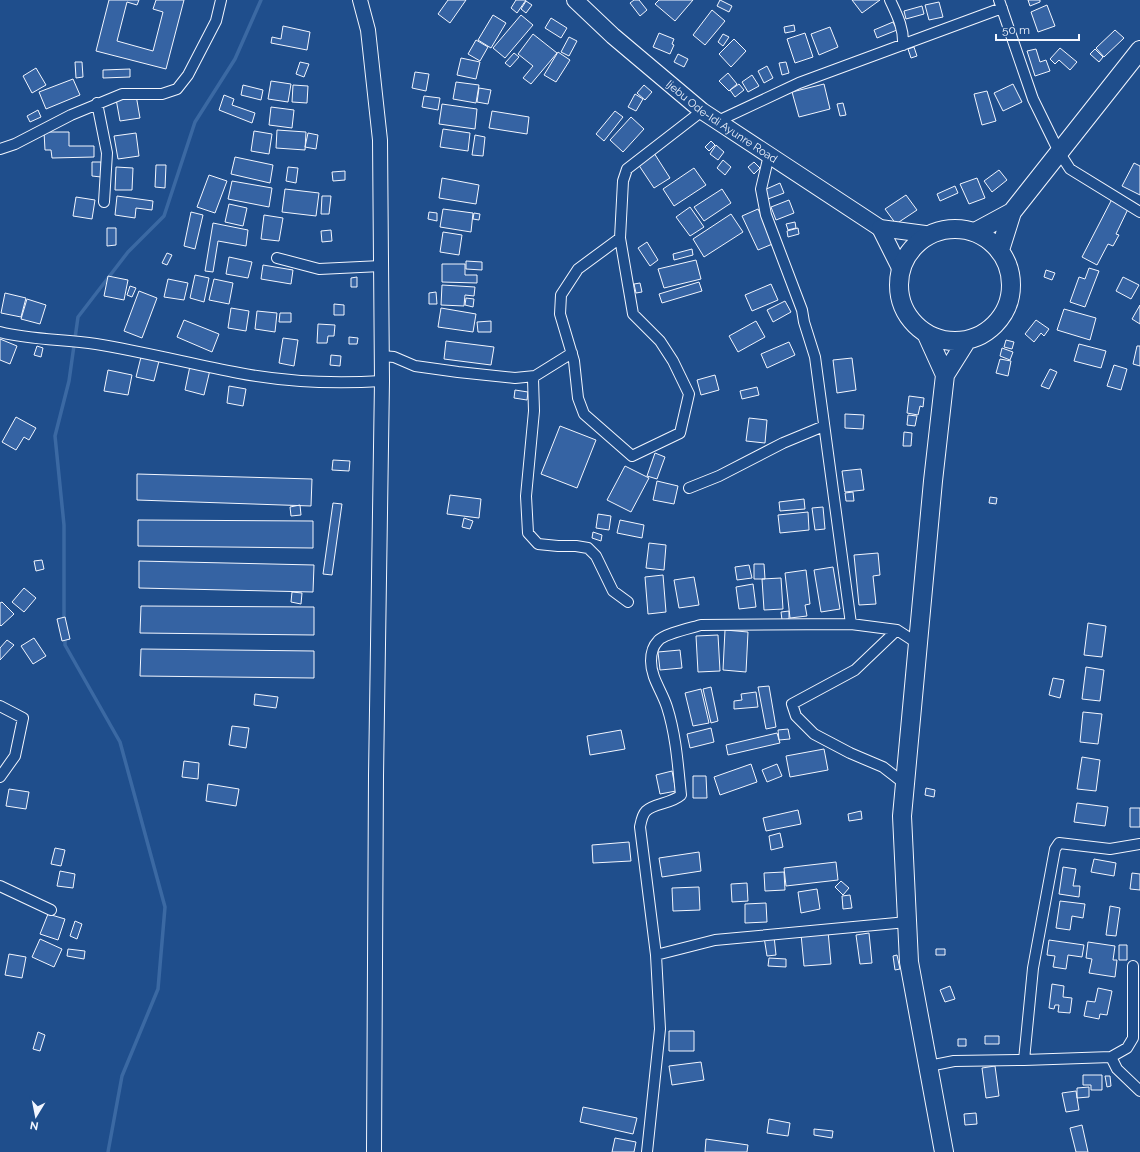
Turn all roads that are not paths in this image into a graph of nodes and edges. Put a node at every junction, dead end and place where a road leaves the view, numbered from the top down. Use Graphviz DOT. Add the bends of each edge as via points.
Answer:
graph roads {
  1 [pos="221,0"];
  2 [pos="360,0"];
  3 [pos="575,0"];
  4 [pos="890,0"];
  5 [pos="1000,4"];
  6 [pos="903,45"];
  7 [pos="1140,50"];
  8 [pos="97,103"];
  9 [pos="702,111"];
  10 [pos="718,121"];
  11 [pos="0,149"];
  12 [pos="1059,152"];
  13 [pos="769,154"];
  14 [pos="104,202"];
  15 [pos="1012,212"];
  16 [pos="1140,212"];
  17 [pos="880,228"];
  18 [pos="975,232"];
  19 [pos="925,234"];
  20 [pos="620,238"];
  21 [pos="1000,250"];
  22 [pos="277,258"];
  23 [pos="381,266"];
  24 [pos="901,270"];
  25 [pos="0,332"];
  26 [pos="926,333"];
  27 [pos="967,340"];
  28 [pos="572,353"];
  29 [pos="382,356"];
  30 [pos="945,375"];
  31 [pos="535,376"];
  32 [pos="382,381"];
  33 [pos="824,426"];
  34 [pos="689,488"];
  35 [pos="628,602"];
  36 [pos="851,624"];
  37 [pos="897,630"];
  38 [pos="918,643"];
  39 [pos="0,706"];
  40 [pos="0,777"];
  41 [pos="905,784"];
  42 [pos="1140,844"];
  43 [pos="0,886"];
  44 [pos="52,910"];
  45 [pos="907,922"];
  46 [pos="656,954"];
  47 [pos="1133,966"];
  48 [pos="1111,1057"];
  49 [pos="1024,1060"];
  50 [pos="929,1066"];
  51 [pos="1140,1091"];
  52 [pos="374,1152"];
  53 [pos="647,1152"];
  54 [pos="944,1152"];
  1 -- 8 [label="street" via="216,21 188,76 176,89 162,94 122,94"];
  2 -- 23 [label="main road" via="368,30 380,140"];
  3 -- 9 [label="main road, Ijebu Ode-Idi Ayunre Road" via="613,36"];
  4 -- 6 [label="street" via="900,20"];
  5 -- 6 [label="street"];
  5 -- 12 [label="street" via="1033,99"];
  6 -- 10 [label="street" via="799,83"];
  7 -- 12 [label="highway"];
  8 -- 11 [label="street"];
  8 -- 14 [label="street" via="107,153"];
  9 -- 10 [label="main road, Ijebu Ode-Idi Ayunre Road"];
  9 -- 20 [label="street" via="627,169 623,181"];
  10 -- 13 [label="main road, Ijebu Ode-Idi Ayunre Road"];
  12 -- 15 [label="highway"];
  12 -- 16 [label="street" via="1070,169"];
  13 -- 17 [label="main road, Ijebu Ode-Idi Ayunre Road"];
  13 -- 33 [label="street" via="761,189 766,215 802,310 815,357"];
  15 -- 18 [label="highway"];
  15 -- 21 [label="highway"];
  17 -- 19 [label="main road"];
  17 -- 24 [label="main road"];
  18 -- 19 [label="highway" via="955,228"];
  18 -- 21 [label="highway" via="985,236"];
  19 -- 24 [label="highway" via="910,251"];
  20 -- 28 [label="street" via="578,269 561,295 560,314"];
  20 -- 28 [label="street" via="633,314 660,341 689,394 680,433 632,456 584,414 578,398"];
  21 -- 27 [label="highway" via="1012,279 1007,309 986,332"];
  22 -- 23 [label="street" via="319,269"];
  23 -- 29 [label="main road"];
  24 -- 26 [label="highway" via="901,301 911,319"];
  25 -- 32 [label="street" via="35,339 96,344 240,373 298,381"];
  26 -- 27 [label="highway" via="946,340"];
  26 -- 30 [label="highway"];
  27 -- 30 [label="highway"];
  28 -- 31 [label="street"];
  29 -- 31 [label="street" via="394,357 415,366 458,372 515,378"];
  29 -- 32 [label="main road"];
  30 -- 38 [label="highway"];
  31 -- 35 [label="street" via="526,496 528,533 538,544 588,548 596,556 613,591"];
  32 -- 52 [label="main road"];
  33 -- 34 [label="street"];
  33 -- 36 [label="street"];
  36 -- 37 [label="street"];
  36 -- 46 [label="street" via="701,625 658,640 652,650 652,670 667,706 673,732 681,795 674,801 646,811 640,827"];
  37 -- 38 [label="street"];
  37 -- 41 [label="street" via="855,670 792,704 796,716 814,734 883,767"];
  38 -- 41 [label="highway"];
  39 -- 40 [label="street" via="23,718 15,756"];
  41 -- 45 [label="highway" via="902,816"];
  42 -- 49 [label="street" via="1110,849 1059,843 1055,849 1033,968"];
  43 -- 44 [label="street"];
  45 -- 46 [label="street" via="715,940"];
  45 -- 50 [label="highway" via="909,962"];
  46 -- 53 [label="street" via="660,1029"];
  47 -- 48 [label="street" via="1133,1038 1127,1048"];
  48 -- 49 [label="street"];
  48 -- 51 [label="street" via="1117,1069"];
  49 -- 50 [label="street" via="954,1061"];
  50 -- 54 [label="highway"];
}
